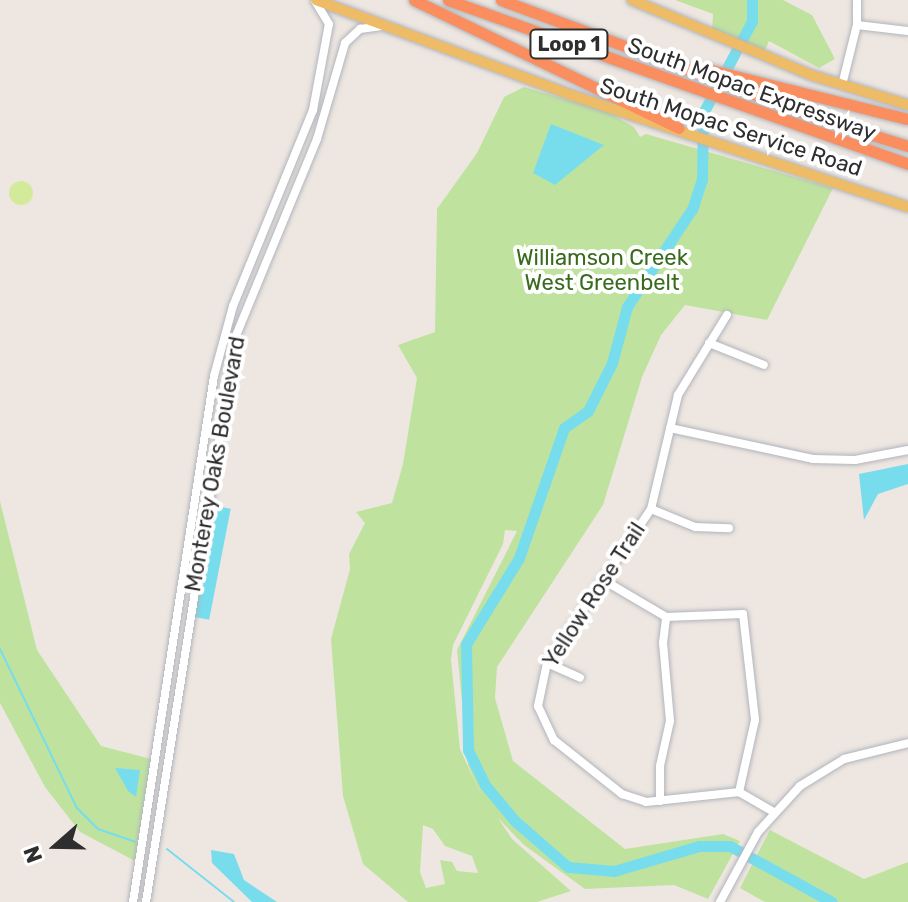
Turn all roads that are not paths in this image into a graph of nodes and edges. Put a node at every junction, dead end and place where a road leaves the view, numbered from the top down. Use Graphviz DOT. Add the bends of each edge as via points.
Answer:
graph roads {
  1 [pos="316,0"];
  2 [pos="414,0"];
  3 [pos="448,0"];
  4 [pos="501,0"];
  5 [pos="632,0"];
  6 [pos="857,0"];
  7 [pos="857,25"];
  8 [pos="386,26"];
  9 [pos="908,31"];
  10 [pos="842,85"];
  11 [pos="757,90"];
  12 [pos="908,105"];
  13 [pos="908,119"];
  14 [pos="679,128"];
  15 [pos="908,146"];
  16 [pos="908,164"];
  17 [pos="908,207"];
  18 [pos="727,315"];
  19 [pos="709,343"];
  20 [pos="764,365"];
  21 [pos="670,428"];
  22 [pos="908,450"];
  23 [pos="651,509"];
  24 [pos="729,528"];
  25 [pos="605,581"];
  26 [pos="666,617"];
  27 [pos="547,663"];
  28 [pos="580,678"];
  29 [pos="908,743"];
  30 [pos="739,792"];
  31 [pos="660,801"];
  32 [pos="772,811"];
  33 [pos="133,902"];
  34 [pos="146,902"];
  35 [pos="720,902"];
  1 -- 8 [label="main road, South Mopac Service Road"];
  1 -- 33 [label="street, Monterey Oaks Boulevard" via="329,24 313,110 233,306 214,376"];
  2 -- 14 [label="highway"];
  3 -- 16 [label="highway, South Mopac Expressway / Loop 1"];
  4 -- 11 [label="highway, South Mopac Expressway / Loop 1"];
  5 -- 10 [label="main road"];
  6 -- 7 [label="street"];
  7 -- 9 [label="street"];
  7 -- 10 [label="street"];
  8 -- 14 [label="main road, South Mopac Service Road" via="571,95"];
  8 -- 34 [label="street, Monterey Oaks Boulevard" via="360,29 345,43 317,139 235,338"];
  10 -- 12 [label="main road"];
  11 -- 13 [label="highway"];
  11 -- 15 [label="highway, South Mopac Expressway"];
  14 -- 17 [label="main road, South Mopac Service Road"];
  18 -- 19 [label="street, Yellow Rose Trail"];
  19 -- 20 [label="street"];
  19 -- 21 [label="street, Yellow Rose Trail" via="678,395"];
  21 -- 22 [label="street" via="813,459 855,460"];
  21 -- 23 [label="street, Yellow Rose Trail"];
  23 -- 24 [label="street" via="695,527"];
  23 -- 25 [label="street, Yellow Rose Trail"];
  25 -- 26 [label="street"];
  25 -- 27 [label="street, Yellow Rose Trail"];
  26 -- 30 [label="street" via="735,611 745,618 755,720"];
  26 -- 31 [label="street" via="670,721 660,766"];
  27 -- 28 [label="street"];
  27 -- 31 [label="street, Yellow Rose Trail" via="538,706 554,740 622,794"];
  29 -- 32 [label="street" via="844,759 808,780"];
  30 -- 31 [label="street, Yellow Rose Trail"];
  30 -- 32 [label="street"];
  32 -- 35 [label="street"];
}
